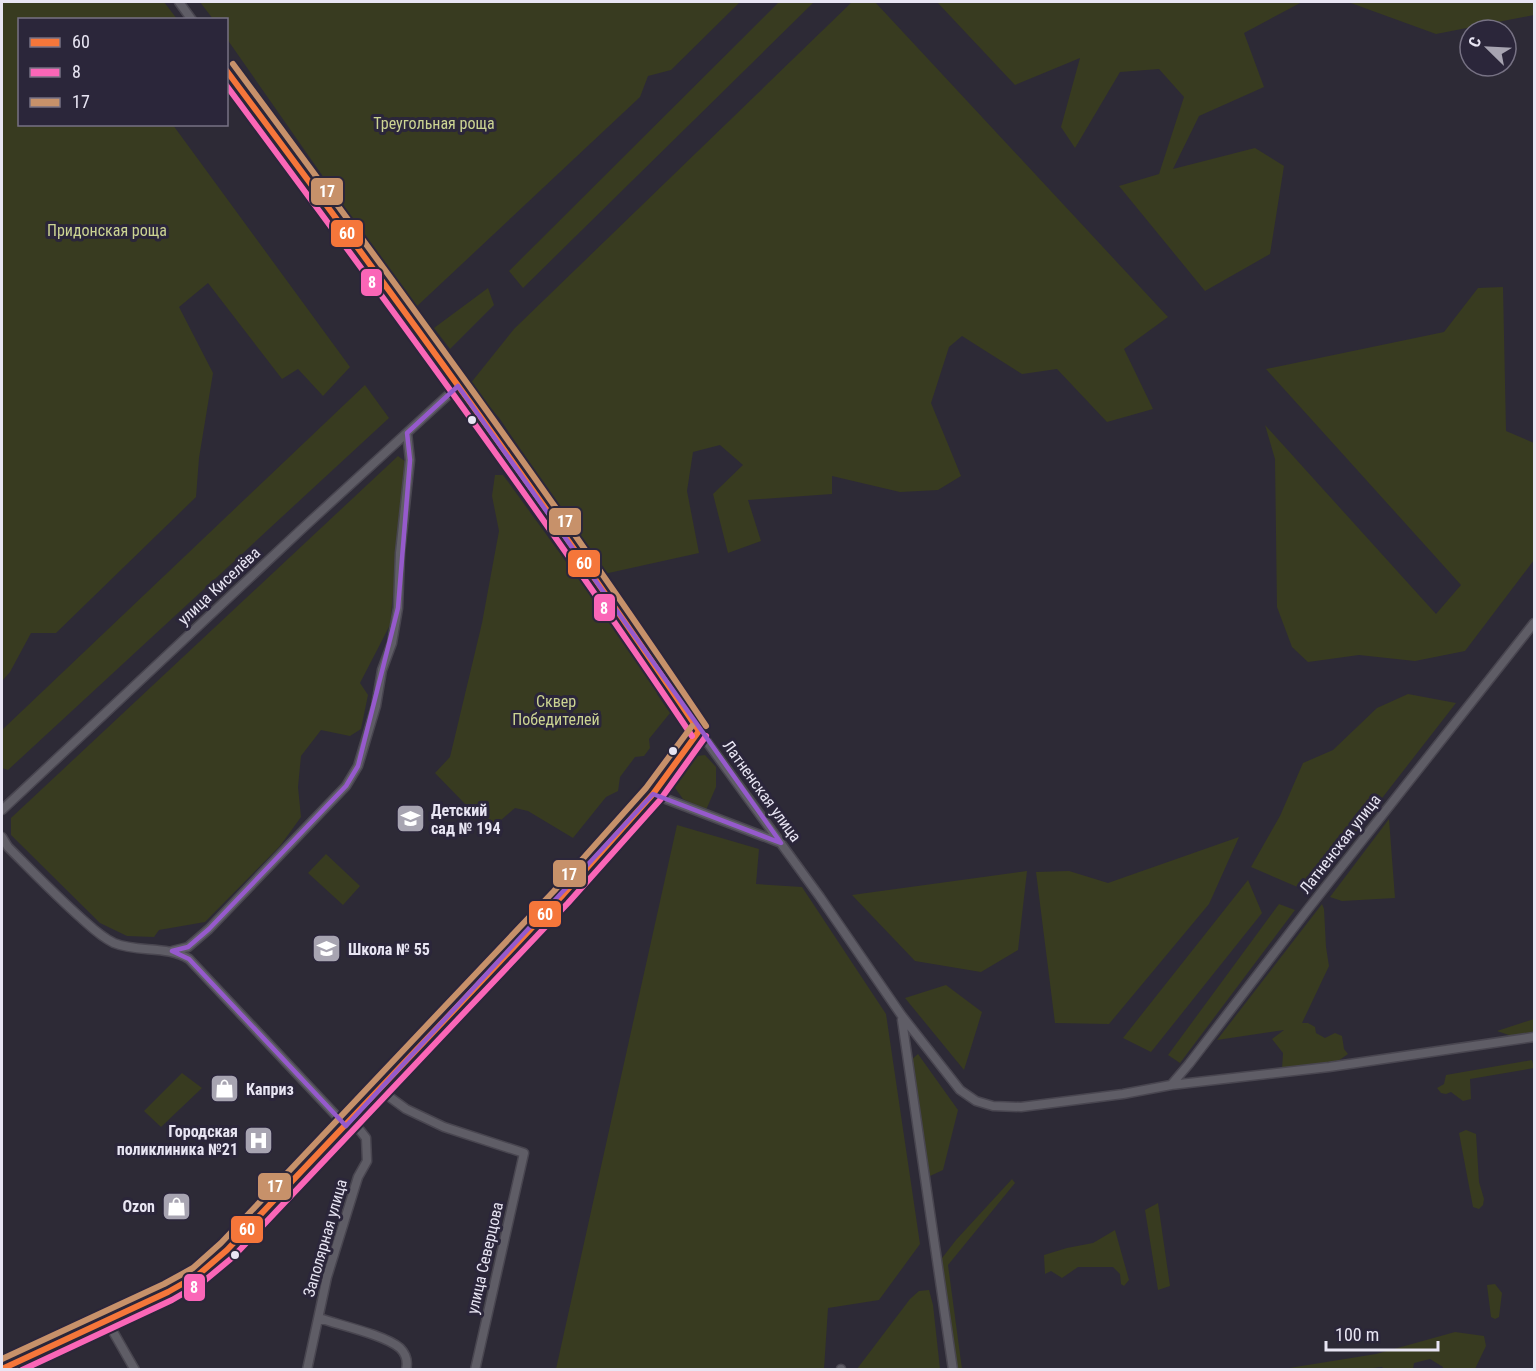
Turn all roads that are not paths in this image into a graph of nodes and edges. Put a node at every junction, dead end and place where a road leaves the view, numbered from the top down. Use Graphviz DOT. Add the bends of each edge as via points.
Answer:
graph roads {
  1 [pos="179,2"];
  2 [pos="191,18"];
  3 [pos="228,72"];
  4 [pos="458,386"];
  5 [pos="407,433"];
  6 [pos="1534,623"];
  7 [pos="699,731"];
  8 [pos="653,795"];
  9 [pos="2,810"];
  10 [pos="2,837"];
  11 [pos="781,843"];
  12 [pos="172,951"];
  13 [pos="902,1016"];
  14 [pos="1534,1037"];
  15 [pos="1171,1085"];
  16 [pos="380,1090"];
  17 [pos="349,1123"];
  18 [pos="319,1318"];
  19 [pos="107,1321"];
  20 [pos="2,1369"];
  21 [pos="135,1370"];
  22 [pos="307,1370"];
  23 [pos="406,1370"];
  24 [pos="475,1370"];
  25 [pos="953,1370"];
  1 -- 2 [label="street"];
  3 -- 4 [label="street, Латненская улица"];
  4 -- 5 [label="street, улица Киселёва"];
  4 -- 7 [label="street, Латненская улица"];
  5 -- 9 [label="street, улица Киселёва"];
  5 -- 12 [label="street" via="410,460 398,608 358,766 346,786 209,929 188,947"];
  6 -- 15 [label="street, Латненская улица"];
  7 -- 8 [label="street"];
  7 -- 11 [label="street, Латненская улица"];
  8 -- 11 [label="street"];
  8 -- 16 [label="street"];
  10 -- 12 [label="street" via="101,936 125,946"];
  11 -- 13 [label="street, Латненская улица"];
  12 -- 17 [label="street" via="189,959"];
  13 -- 15 [label="street, Латненская улица" via="960,1090 993,1106 1021,1107"];
  13 -- 25 [label="street"];
  14 -- 15 [label="street, Латненская улица"];
  16 -- 17 [label="street"];
  16 -- 24 [label="street, улица Северцова" via="406,1109 444,1127 524,1153"];
  17 -- 18 [label="street, Заполярная улица" via="366,1138 367,1161 358,1177 327,1277"];
  17 -- 19 [label="street" via="198,1275"];
  18 -- 22 [label="street, Заполярная улица"];
  18 -- 23 [label="street" via="394,1344 404,1353"];
  19 -- 20 [label="street"];
  19 -- 21 [label="street"];
}
